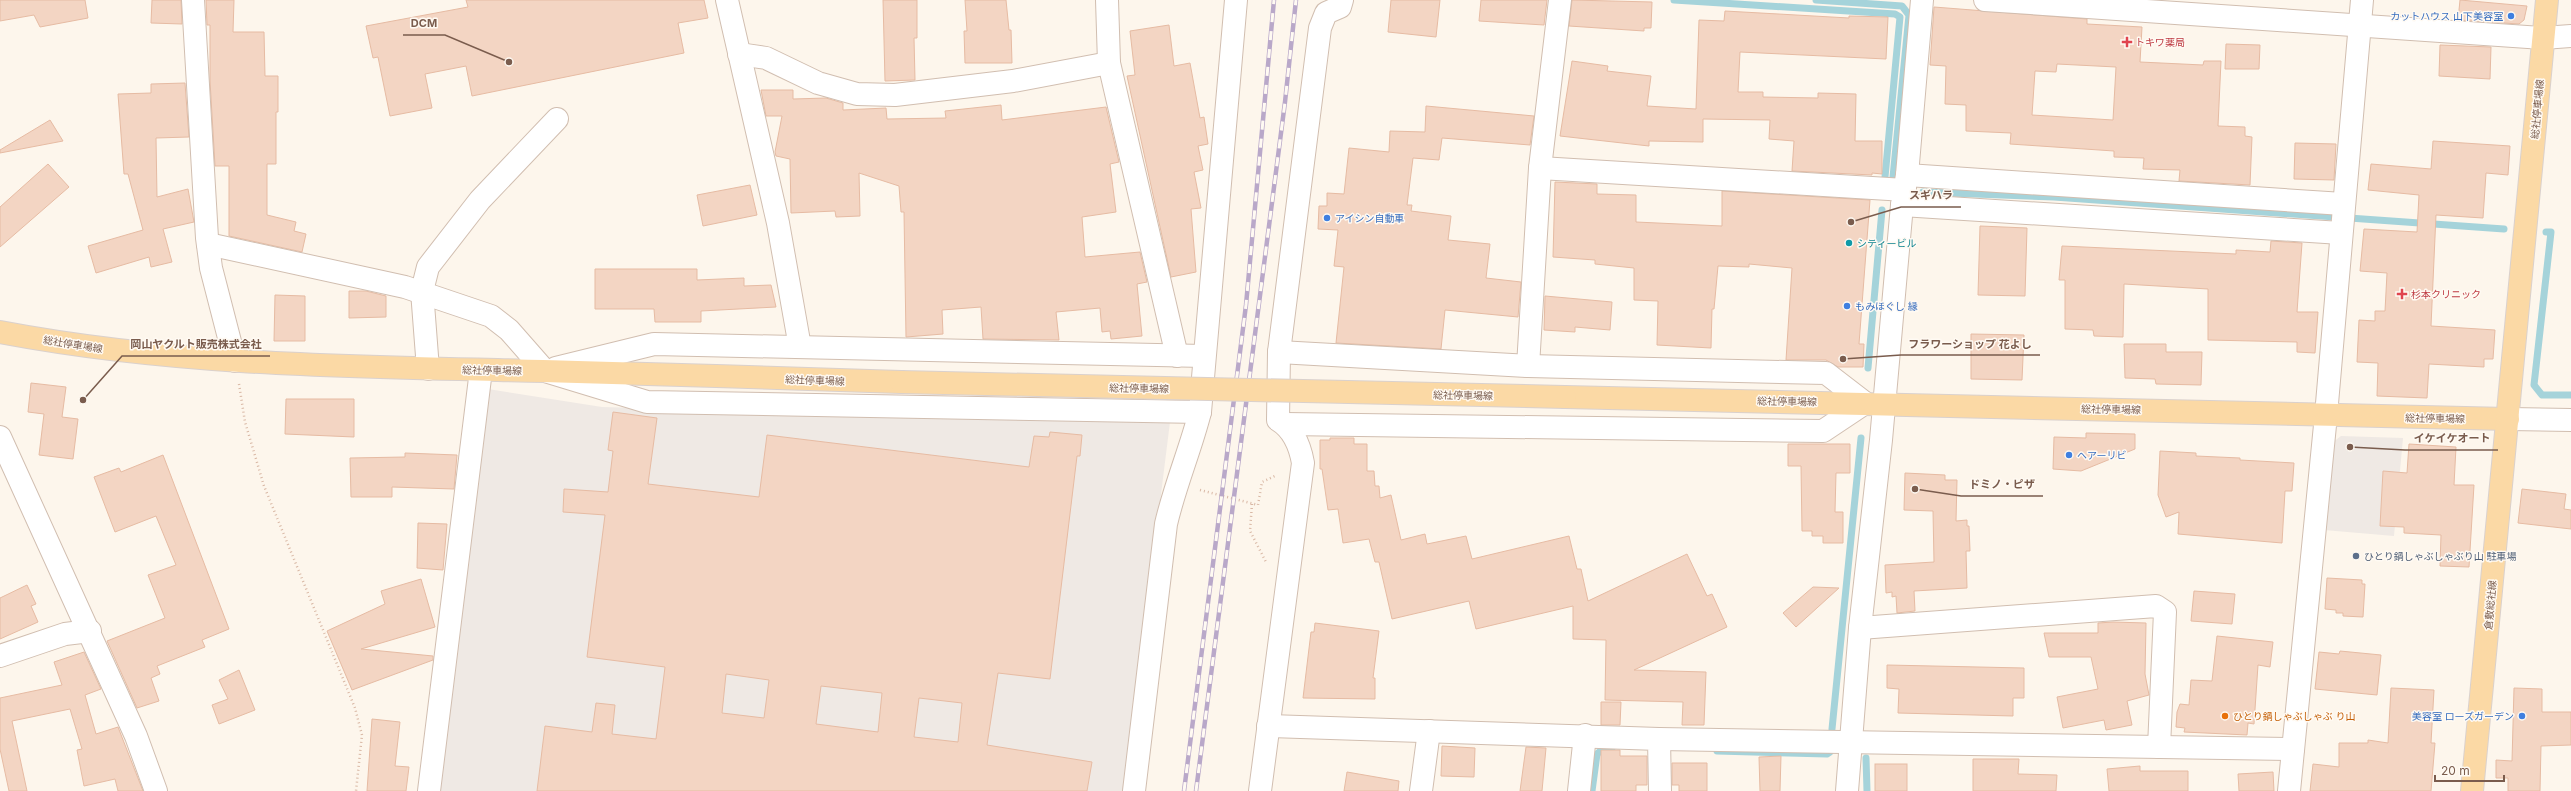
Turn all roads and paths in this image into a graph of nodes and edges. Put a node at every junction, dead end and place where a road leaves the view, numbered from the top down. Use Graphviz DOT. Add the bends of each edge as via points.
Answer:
graph roads {
  1 [pos="193,0"];
  2 [pos="727,0"];
  3 [pos="1108,0"];
  4 [pos="1236,0"];
  5 [pos="1342,0"];
  6 [pos="1560,0"];
  7 [pos="1922,0"];
  8 [pos="1985,0"];
  9 [pos="2362,0"];
  10 [pos="2547,0"];
  11 [pos="2359,27"];
  12 [pos="2571,36"];
  13 [pos="2543,38"];
  14 [pos="739,54"];
  15 [pos="1109,63"];
  16 [pos="557,119"];
  17 [pos="1540,168"];
  18 [pos="1905,190"];
  19 [pos="2342,218"];
  20 [pos="208,244"];
  21 [pos="422,291"];
  22 [pos="0,332"];
  23 [pos="800,347"];
  24 [pos="1279,352"];
  25 [pos="1177,356"];
  26 [pos="1204,356"];
  27 [pos="235,362"];
  28 [pos="1528,366"];
  29 [pos="428,369"];
  30 [pos="481,370"];
  31 [pos="545,371"];
  32 [pos="1874,403"];
  33 [pos="1200,412"];
  34 [pos="2326,415"];
  35 [pos="2508,419"];
  36 [pos="2571,420"];
  37 [pos="1285,424"];
  38 [pos="0,437"];
  39 [pos="1277,475"];
  40 [pos="1196,489"];
  41 [pos="1252,504"];
  42 [pos="1267,562"];
  43 [pos="1860,628"];
  44 [pos="90,631"];
  45 [pos="0,656"];
  46 [pos="1268,726"];
  47 [pos="1428,730"];
  48 [pos="1585,736"];
  49 [pos="1659,739"];
  50 [pos="1850,741"];
  51 [pos="2159,747"];
  52 [pos="2293,749"];
  53 [pos="156,791"];
  54 [pos="356,791"];
  55 [pos="429,791"];
  56 [pos="1134,791"];
  57 [pos="1260,791"];
  58 [pos="1421,791"];
  59 [pos="1579,791"];
  60 [pos="1660,791"];
  61 [pos="1847,791"];
  62 [pos="2289,791"];
  63 [pos="2472,791"];
  1 -- 20 [label="street"];
  2 -- 14 [label="street"];
  3 -- 15 [label="street"];
  4 -- 26 [label="street"];
  5 -- 24 [label="street" via="1340,7 1326,13 1320,28"];
  6 -- 17 [label="street"];
  7 -- 18 [label="street"];
  8 -- 11 [label="street"];
  9 -- 11 [label="street"];
  10 -- 13 [label="main road, 総社停車場線"];
  11 -- 13 [label="street"];
  11 -- 19 [label="street"];
  12 -- 13 [label="street"];
  13 -- 35 [label="main road, 総社停車場線"];
  14 -- 15 [label="street" via="766,58 818,83 850,92 895,96 1013,81"];
  14 -- 23 [label="street" via="778,223"];
  15 -- 25 [label="street"];
  16 -- 21 [label="street" via="480,200 437,254 428,267"];
  17 -- 18 [label="street"];
  17 -- 28 [label="street"];
  18 -- 19 [label="street"];
  18 -- 19 [label="street"];
  18 -- 32 [label="street"];
  19 -- 34 [label="street"];
  20 -- 21 [label="street"];
  20 -- 27 [label="street" via="211,268"];
  21 -- 29 [label="street"];
  21 -- 31 [label="street" via="490,316 510,330"];
  22 -- 27 [label="main road, 総社停車場線" via="154,356"];
  23 -- 25 [label="street"];
  23 -- 31 [label="street" via="654,344"];
  24 -- 28 [label="street"];
  24 -- 37 [label="street" via="1277,410 1278,420"];
  25 -- 26 [label="street"];
  26 -- 33 [label="street"];
  27 -- 29 [label="main road, 総社停車場線"];
  27 -- 54 [label="path" via="245,422 264,486 355,708 362,735"];
  28 -- 32 [label="street" via="1826,373"];
  29 -- 30 [label="main road, 総社停車場線"];
  30 -- 31 [label="main road, 総社停車場線"];
  30 -- 55 [label="street"];
  31 -- 32 [label="main road, 総社停車場線, bridge" via="1565,398"];
  31 -- 33 [label="street" via="647,402"];
  32 -- 34 [label="main road, 総社停車場線"];
  32 -- 37 [label="street" via="1823,431"];
  32 -- 43 [label="street"];
  33 -- 56 [label="street" via="1191,450 1173,494 1166,524"];
  34 -- 35 [label="main road, 総社停車場線"];
  34 -- 52 [label="street"];
  35 -- 36 [label="street"];
  35 -- 63 [label="main road, 倉敷総社線"];
  37 -- 46 [label="street" via="1300,446 1303,463"];
  38 -- 44 [label="street"];
  39 -- 41 [label="path" via="1262,482 1258,505"];
  40 -- 41 [label="path"];
  41 -- 42 [label="path" via="1250,531"];
  43 -- 50 [label="street"];
  43 -- 51 [label="street" via="2156,606 2165,612"];
  44 -- 45 [label="street" via="64,634"];
  44 -- 53 [label="street" via="136,736"];
  46 -- 47 [label="street"];
  46 -- 57 [label="street"];
  47 -- 48 [label="street"];
  47 -- 58 [label="street"];
  48 -- 49 [label="street"];
  48 -- 59 [label="street"];
  49 -- 50 [label="street"];
  49 -- 60 [label="street"];
  50 -- 51 [label="street"];
  50 -- 61 [label="street"];
  51 -- 52 [label="street"];
  52 -- 62 [label="street"];
}
